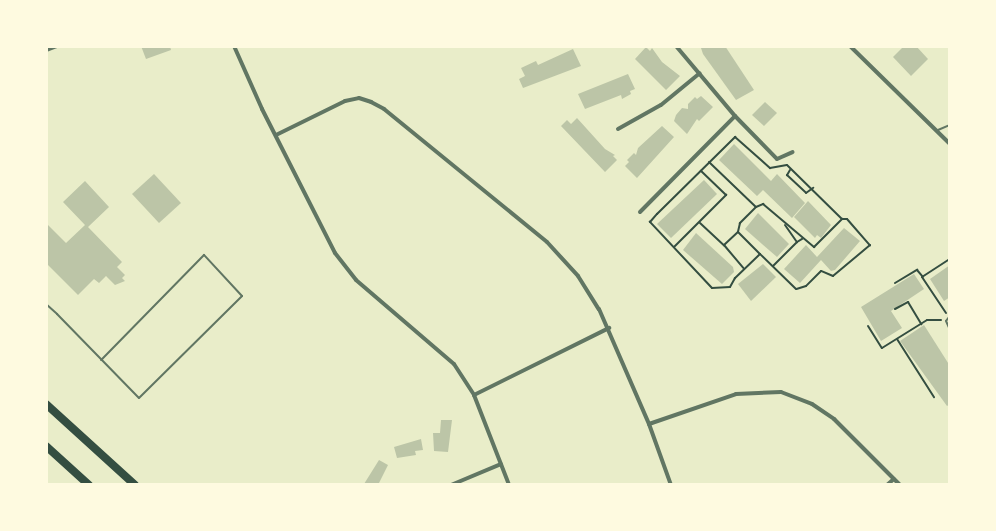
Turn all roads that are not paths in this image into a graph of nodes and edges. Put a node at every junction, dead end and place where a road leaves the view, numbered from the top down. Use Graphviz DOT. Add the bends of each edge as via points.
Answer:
graph roads {
  1 [pos="54,46"];
  2 [pos="234,46"];
  3 [pos="676,46"];
  4 [pos="850,46"];
  5 [pos="46,49"];
  6 [pos="700,73"];
  7 [pos="735,116"];
  8 [pos="950,125"];
  9 [pos="618,129"];
  10 [pos="936,131"];
  11 [pos="276,135"];
  12 [pos="950,144"];
  13 [pos="793,152"];
  14 [pos="640,212"];
  15 [pos="46,304"];
  16 [pos="949,317"];
  17 [pos="608,328"];
  18 [pos="950,330"];
  19 [pos="101,360"];
  20 [pos="474,395"];
  21 [pos="46,404"];
  22 [pos="649,424"];
  23 [pos="46,446"];
  24 [pos="501,464"];
  25 [pos="894,479"];
  26 [pos="89,485"];
  27 [pos="135,485"];
  28 [pos="451,485"];
  29 [pos="509,485"];
  30 [pos="671,485"];
  31 [pos="887,485"];
  32 [pos="900,485"];
  1 -- 5 [label="street"];
  2 -- 11 [label="street"];
  3 -- 6 [label="street"];
  4 -- 10 [label="street"];
  6 -- 7 [label="street"];
  6 -- 9 [label="street" via="660,105"];
  7 -- 13 [label="street" via="777,159"];
  7 -- 14 [label="street"];
  8 -- 10 [label="lane"];
  10 -- 12 [label="street"];
  11 -- 17 [label="street" via="345,101 359,98 384,109 547,242 578,276"];
  11 -- 20 [label="street" via="342,262 365,287 444,352"];
  15 -- 19 [label="lane"];
  16 -- 18 [label="lane" via="946,321"];
  17 -- 20 [label="street"];
  17 -- 22 [label="street"];
  19 -- 19 [label="lane" via="139,398 242,296 204,255"];
  20 -- 24 [label="street"];
  21 -- 27 [label="highway"];
  22 -- 25 [label="street" via="736,394 781,392 812,404 834,418"];
  22 -- 30 [label="street"];
  23 -- 26 [label="highway"];
  24 -- 28 [label="street"];
  24 -- 29 [label="street"];
  25 -- 31 [label="street"];
  25 -- 32 [label="street"];
}
